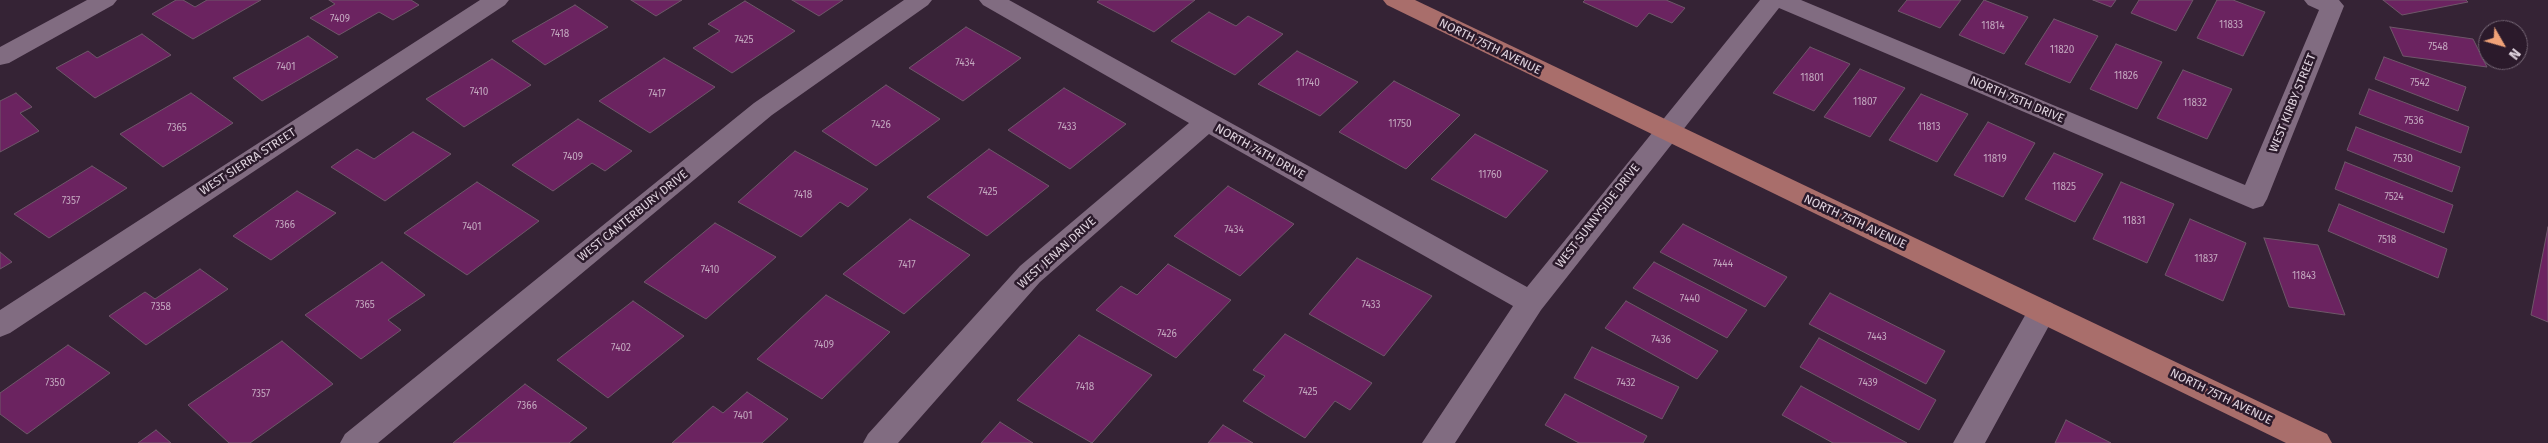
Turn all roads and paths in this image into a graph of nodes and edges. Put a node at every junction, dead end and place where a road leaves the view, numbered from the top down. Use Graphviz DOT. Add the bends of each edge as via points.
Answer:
graph roads {
  1 [pos="105,0"];
  2 [pos="497,0"];
  3 [pos="920,0"];
  4 [pos="990,0"];
  5 [pos="1395,0"];
  6 [pos="1772,0"];
  7 [pos="1780,0"];
  8 [pos="2324,3"];
  9 [pos="0,57"];
  10 [pos="1207,122"];
  11 [pos="1666,132"];
  12 [pos="2253,199"];
  13 [pos="1531,302"];
  14 [pos="2042,311"];
  15 [pos="0,325"];
  16 [pos="356,443"];
  17 [pos="879,443"];
  18 [pos="1438,443"];
  19 [pos="1969,443"];
  20 [pos="2316,443"];
  1 -- 9 [label="street"];
  2 -- 15 [label="street, WEST SIERRA STREET"];
  3 -- 16 [label="street, WEST CANTERBURY DRIVE" via="763,109"];
  4 -- 10 [label="street, NORTH 74TH DRIVE"];
  5 -- 11 [label="main road, NORTH 75TH AVENUE"];
  6 -- 11 [label="street, WEST SUNNYSIDE DRIVE"];
  7 -- 12 [label="street, NORTH 75TH DRIVE"];
  8 -- 12 [label="street, WEST KIRBY STREET"];
  10 -- 13 [label="street, NORTH 74TH DRIVE"];
  10 -- 17 [label="street, WEST JENAN DRIVE" via="1030,274"];
  11 -- 13 [label="street, WEST SUNNYSIDE DRIVE"];
  11 -- 14 [label="main road, NORTH 75TH AVENUE"];
  13 -- 18 [label="street, WEST SUNNYSIDE DRIVE"];
  14 -- 19 [label="street"];
  14 -- 20 [label="main road, NORTH 75TH AVENUE"];
}
